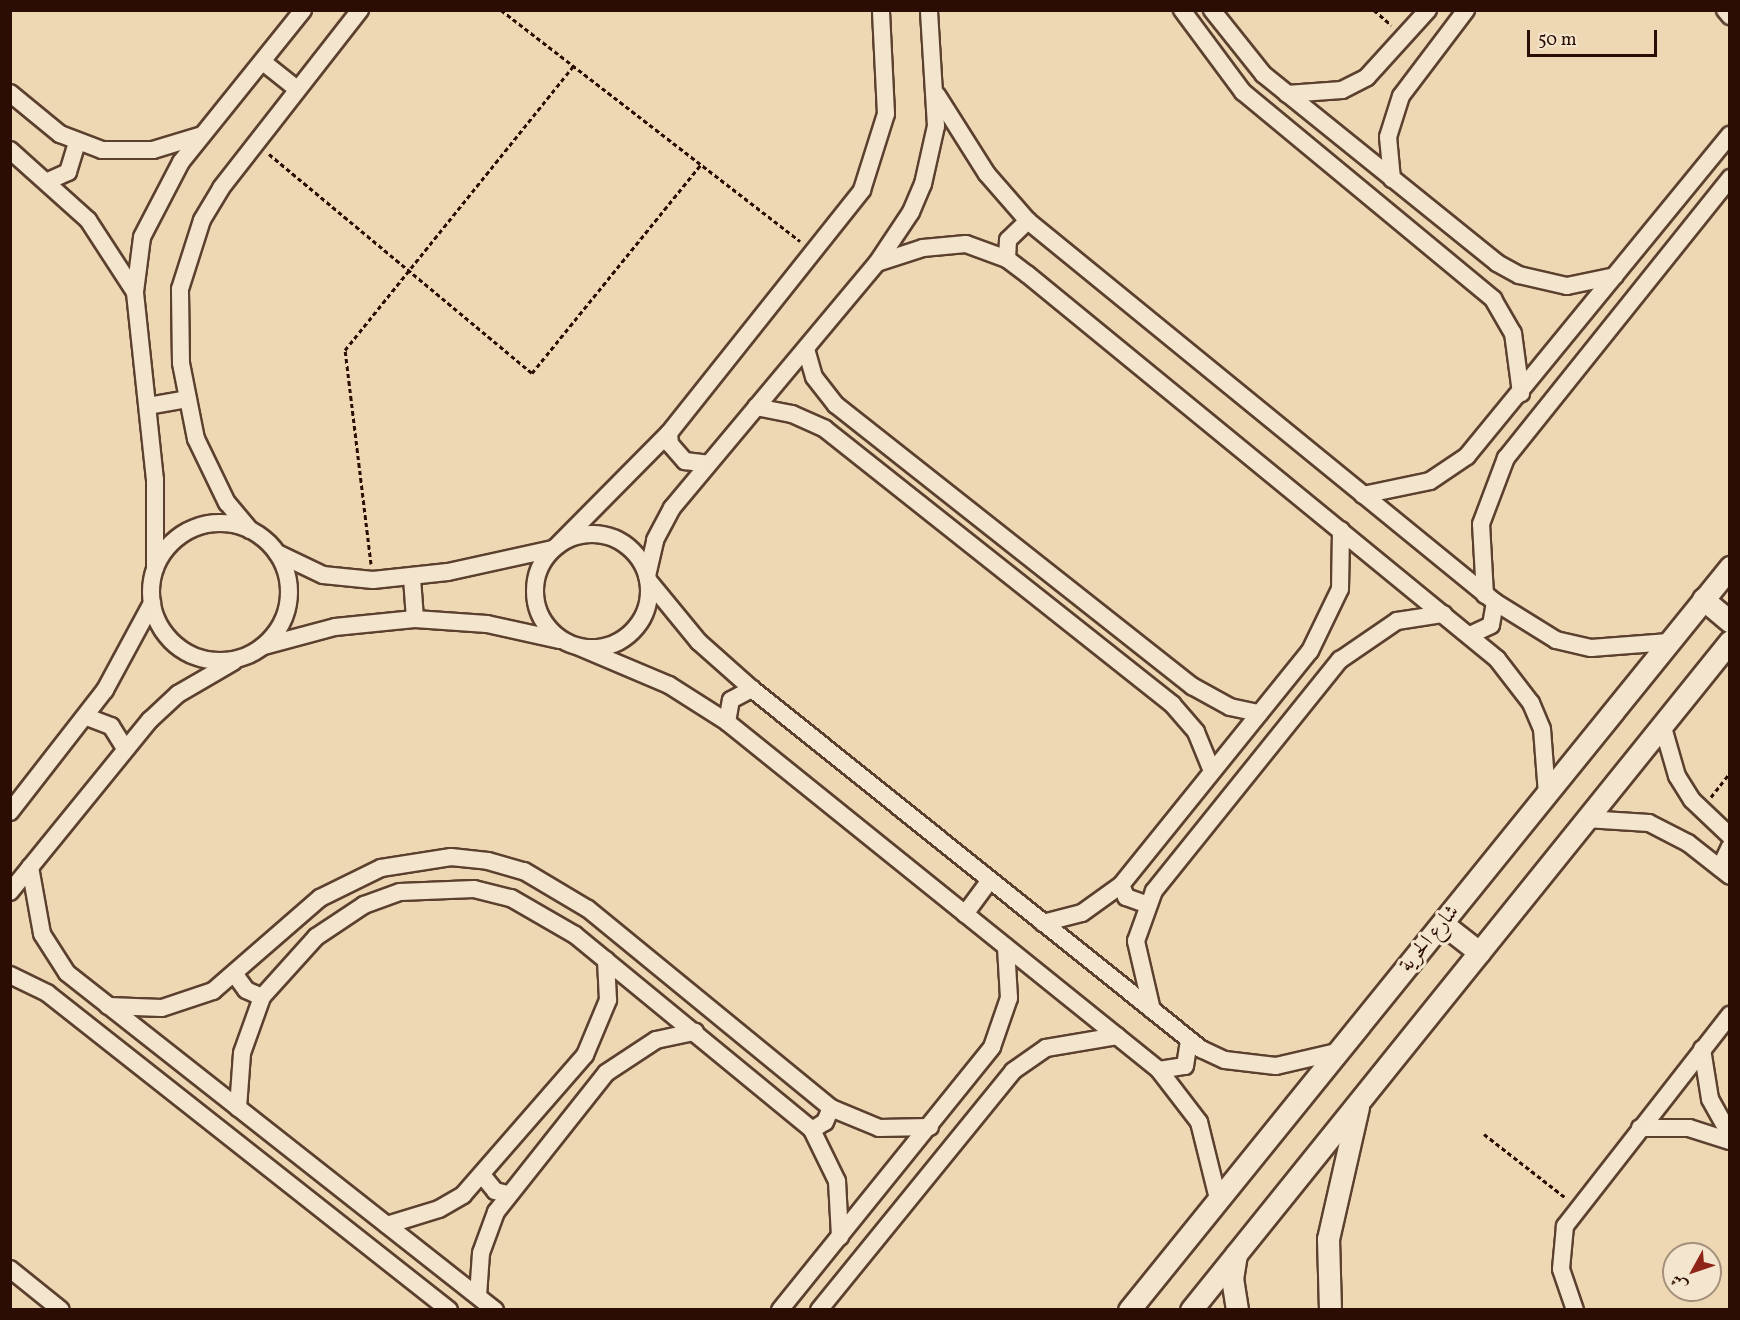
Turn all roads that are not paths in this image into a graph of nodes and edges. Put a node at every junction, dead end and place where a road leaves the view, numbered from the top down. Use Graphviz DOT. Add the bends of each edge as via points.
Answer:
graph roads {
  1 [pos="303,10"];
  2 [pos="360,10"];
  3 [pos="881,10"];
  4 [pos="929,10"];
  5 [pos="1212,10"];
  6 [pos="1428,10"];
  7 [pos="1466,10"];
  8 [pos="1725,10"];
  9 [pos="1184,11"];
  10 [pos="1730,16"];
  11 [pos="1389,58"];
  12 [pos="263,62"];
  13 [pos="10,77"];
  14 [pos="1411,77"];
  15 [pos="297,89"];
  16 [pos="1287,94"];
  17 [pos="13,95"];
  18 [pos="937,95"];
  19 [pos="203,135"];
  20 [pos="1730,135"];
  21 [pos="77,142"];
  22 [pos="10,150"];
  23 [pos="1730,178"];
  24 [pos="1392,179"];
  25 [pos="48,181"];
  26 [pos="1682,193"];
  27 [pos="1704,210"];
  28 [pos="1028,221"];
  29 [pos="1007,259"];
  30 [pos="877,263"];
  31 [pos="1497,263"];
  32 [pos="1615,276"];
  33 [pos="1478,284"];
  34 [pos="135,292"];
  35 [pos="806,349"];
  36 [pos="1521,393"];
  37 [pos="187,399"];
  38 [pos="148,406"];
  39 [pos="756,407"];
  40 [pos="669,433"];
  41 [pos="1483,440"];
  42 [pos="1506,458"];
  43 [pos="708,464"];
  44 [pos="1363,495"];
  45 [pos="250,530"];
  46 [pos="1341,530"];
  47 [pos="556,546"];
  48 [pos="277,553"];
  49 [pos="1730,567"];
  50 [pos="155,568"];
  51 [pos="412,578"];
  52 [pos="648,578"];
  53 [pos="1490,599"];
  54 [pos="1703,599"];
  55 [pos="152,603"];
  56 [pos="1443,614"];
  57 [pos="415,619"];
  58 [pos="1730,622"];
  59 [pos="1470,635"];
  60 [pos="561,641"];
  61 [pos="1730,641"];
  62 [pos="1317,642"];
  63 [pos="1669,642"];
  64 [pos="263,647"];
  65 [pos="579,647"];
  66 [pos="244,657"];
  67 [pos="1340,660"];
  68 [pos="752,689"];
  69 [pos="1259,713"];
  70 [pos="87,717"];
  71 [pos="727,723"];
  72 [pos="1662,724"];
  73 [pos="125,748"];
  74 [pos="1212,771"];
  75 [pos="1547,794"];
  76 [pos="10,812"];
  77 [pos="1586,819"];
  78 [pos="1730,836"];
  79 [pos="1730,847"];
  80 [pos="30,867"];
  81 [pos="1725,872"];
  82 [pos="990,880"];
  83 [pos="1121,885"];
  84 [pos="10,892"];
  85 [pos="1145,904"];
  86 [pos="965,914"];
  87 [pos="1043,922"];
  88 [pos="1443,924"];
  89 [pos="1006,947"];
  90 [pos="1479,952"];
  91 [pos="606,960"];
  92 [pos="67,973"];
  93 [pos="10,975"];
  94 [pos="236,975"];
  95 [pos="47,993"];
  96 [pos="262,998"];
  97 [pos="108,1006"];
  98 [pos="1152,1010"];
  99 [pos="1730,1015"];
  100 [pos="695,1032"];
  101 [pos="1118,1036"];
  102 [pos="1188,1040"];
  103 [pos="1702,1049"];
  104 [pos="1336,1052"];
  105 [pos="585,1055"];
  106 [pos="1159,1070"];
  107 [pos="975,1071"];
  108 [pos="606,1073"];
  109 [pos="997,1088"];
  110 [pos="1360,1100"];
  111 [pos="238,1108"];
  112 [pos="831,1108"];
  113 [pos="930,1127"];
  114 [pos="1640,1128"];
  115 [pos="812,1130"];
  116 [pos="1730,1135"];
  117 [pos="1730,1141"];
  118 [pos="483,1176"];
  119 [pos="343,1190"];
  120 [pos="508,1194"];
  121 [pos="1218,1199"];
  122 [pos="325,1213"];
  123 [pos="387,1225"];
  124 [pos="840,1237"];
  125 [pos="1236,1254"];
  126 [pos="10,1269"];
  127 [pos="478,1296"];
  128 [pos="61,1310"];
  129 [pos="449,1310"];
  130 [pos="495,1310"];
  131 [pos="780,1310"];
  132 [pos="819,1310"];
  133 [pos="1129,1310"];
  134 [pos="1191,1310"];
  135 [pos="1237,1310"];
  136 [pos="1330,1310"];
  137 [pos="1575,1310"];
  1 -- 12 [label="street"];
  2 -- 15 [label="street"];
  3 -- 40 [label="street" via="886,87 882,140 862,190 816,253"];
  4 -- 18 [label="street"];
  5 -- 16 [label="street" via="1241,51"];
  6 -- 11 [label="street"];
  7 -- 14 [label="street"];
  8 -- 10 [label="street"];
  9 -- 33 [label="street" via="1243,93"];
  11 -- 14 [label="street" via="1399,74"];
  11 -- 16 [label="street" via="1342,90"];
  12 -- 15 [label="street"];
  12 -- 19 [label="street"];
  13 -- 17 [label="street"];
  14 -- 24 [label="street" via="1388,137"];
  15 -- 37 [label="street" via="207,212 188,254 178,326"];
  16 -- 24 [label="street"];
  17 -- 21 [label="street"];
  18 -- 28 [label="street" via="981,166"];
  18 -- 30 [label="street" via="923,184"];
  19 -- 21 [label="street" via="128,152"];
  19 -- 34 [label="street" via="151,211"];
  20 -- 26 [label="street"];
  21 -- 25 [label="street" via="68,172"];
  22 -- 25 [label="street"];
  23 -- 27 [label="street"];
  24 -- 31 [label="street"];
  25 -- 34 [label="street" via="106,243"];
  26 -- 27 [label="street"];
  26 -- 32 [label="street"];
  27 -- 42 [label="street"];
  28 -- 29 [label="street" via="1008,240"];
  28 -- 44 [label="street"];
  29 -- 30 [label="street" via="966,244 944,244"];
  29 -- 46 [label="street"];
  30 -- 35 [label="street"];
  31 -- 32 [label="street" via="1518,275 1558,285"];
  31 -- 33 [label="street" via="1490,279"];
  32 -- 36 [label="street"];
  33 -- 36 [label="street" via="1513,333"];
  34 -- 38 [label="street"];
  35 -- 39 [label="street"];
  35 -- 69 [label="street" via="814,376 836,405 1192,686 1230,707"];
  36 -- 41 [label="street"];
  37 -- 38 [label="street"];
  37 -- 45 [label="street" via="209,472"];
  38 -- 50 [label="street" via="157,509"];
  39 -- 43 [label="street"];
  39 -- 74 [label="street" via="792,414 825,429 1172,704 1196,732"];
  40 -- 43 [label="street" via="670,444 685,461"];
  40 -- 47 [label="street"];
  41 -- 42 [label="street" via="1490,455"];
  41 -- 44 [label="street" via="1430,481"];
  42 -- 53 [label="street" via="1481,524"];
  43 -- 52 [label="street" via="663,524"];
  44 -- 53 [label="street"];
  45 -- 48 [label="street"];
  45 -- 50 [label="street" via="228,523 194,528 166,548"];
  46 -- 56 [label="street"];
  46 -- 62 [label="street" via="1340,589"];
  47 -- 51 [label="street"];
  47 -- 52 [label="street" via="576,536 611,537 640,559"];
  47 -- 60 [label="street" via="542,562 535,596 539,613"];
  48 -- 51 [label="street" via="323,575 373,580"];
  48 -- 64 [label="street" via="289,592 277,632"];
  49 -- 54 [label="street, شارع الحرية"];
  50 -- 55 [label="street"];
  51 -- 57 [label="street"];
  52 -- 65 [label="street" via="643,617 632,632 617,643"];
  52 -- 68 [label="street" via="699,642"];
  53 -- 59 [label="street" via="1491,625"];
  53 -- 63 [label="street" via="1556,640 1591,648"];
  54 -- 58 [label="street"];
  54 -- 63 [label="street, شارع الحرية"];
  55 -- 66 [label="street" via="160,627 176,645 204,658"];
  55 -- 70 [label="street"];
  56 -- 59 [label="street"];
  56 -- 67 [label="street" via="1397,621"];
  57 -- 60 [label="street" via="487,624"];
  57 -- 64 [label="street" via="336,627"];
  59 -- 75 [label="street" via="1516,679 1531,703 1542,729"];
  60 -- 65 [label="street"];
  61 -- 72 [label="street"];
  62 -- 67 [label="street" via="1332,647"];
  62 -- 69 [label="street"];
  63 -- 75 [label="street, شارع الحرية"];
  64 -- 66 [label="street"];
  65 -- 71 [label="street" via="669,685"];
  66 -- 73 [label="street" via="178,694"];
  67 -- 85 [label="street"];
  68 -- 71 [label="street" via="731,700"];
  68 -- 82 [label="street"];
  69 -- 74 [label="street"];
  70 -- 73 [label="street" via="111,726"];
  70 -- 76 [label="street"];
  71 -- 86 [label="street"];
  72 -- 77 [label="street"];
  72 -- 78 [label="street" via="1677,776 1701,810"];
  73 -- 80 [label="street"];
  74 -- 83 [label="street"];
  75 -- 88 [label="street, شارع الحرية"];
  77 -- 81 [label="street" via="1648,823"];
  77 -- 90 [label="street"];
  79 -- 81 [label="street"];
  80 -- 84 [label="street"];
  80 -- 92 [label="street" via="42,934"];
  82 -- 86 [label="street"];
  82 -- 87 [label="street"];
  83 -- 85 [label="street" via="1126,897"];
  83 -- 87 [label="street" via="1082,913"];
  85 -- 98 [label="street" via="1136,941"];
  86 -- 89 [label="street"];
  87 -- 98 [label="street"];
  88 -- 90 [label="street"];
  88 -- 104 [label="street, شارع الحرية"];
  89 -- 101 [label="street"];
  89 -- 107 [label="street" via="1010,972 1003,1023"];
  90 -- 110 [label="street"];
  91 -- 96 [label="street" via="544,914 510,898 437,887 400,892 339,919 294,957"];
  91 -- 100 [label="street"];
  91 -- 105 [label="street" via="608,1000"];
  92 -- 95 [label="street" via="52,978"];
  92 -- 97 [label="street"];
  93 -- 95 [label="street"];
  94 -- 96 [label="street" via="246,990"];
  94 -- 97 [label="street" via="188,1002 134,1009"];
  94 -- 112 [label="street" via="294,919 350,880 414,860 488,861 533,875 588,909"];
  95 -- 122 [label="street"];
  96 -- 111 [label="street" via="242,1053"];
  97 -- 111 [label="street"];
  98 -- 102 [label="street"];
  99 -- 103 [label="street"];
  100 -- 108 [label="street" via="656,1040"];
  100 -- 115 [label="street"];
  101 -- 106 [label="street"];
  101 -- 109 [label="street" via="1046,1048"];
  102 -- 104 [label="street" via="1250,1066 1276,1066"];
  102 -- 106 [label="street" via="1185,1066"];
  103 -- 114 [label="street"];
  103 -- 116 [label="street" via="1710,1099"];
  104 -- 121 [label="street, شارع الحرية"];
  105 -- 108 [label="street" via="599,1059"];
  105 -- 118 [label="street"];
  106 -- 121 [label="street" via="1199,1122"];
  107 -- 109 [label="street" via="989,1076"];
  107 -- 113 [label="street"];
  108 -- 120 [label="street"];
  109 -- 132 [label="street"];
  110 -- 125 [label="street"];
  110 -- 136 [label="street" via="1328,1239"];
  111 -- 119 [label="street"];
  112 -- 113 [label="street" via="879,1128"];
  112 -- 115 [label="street" via="825,1122"];
  113 -- 124 [label="street"];
  114 -- 117 [label="street" via="1689,1128"];
  114 -- 137 [label="street" via="1576,1206 1560,1248 1566,1290"];
  115 -- 124 [label="street" via="837,1181"];
  118 -- 120 [label="street" via="495,1191"];
  118 -- 123 [label="street" via="439,1209"];
  119 -- 122 [label="street"];
  119 -- 123 [label="street"];
  120 -- 127 [label="street" via="487,1232"];
  121 -- 133 [label="street, شارع الحرية"];
  122 -- 129 [label="street"];
  123 -- 127 [label="street"];
  124 -- 131 [label="street"];
  125 -- 134 [label="street"];
  125 -- 135 [label="street" via="1232,1278"];
  126 -- 128 [label="street"];
  127 -- 130 [label="street"];
}
